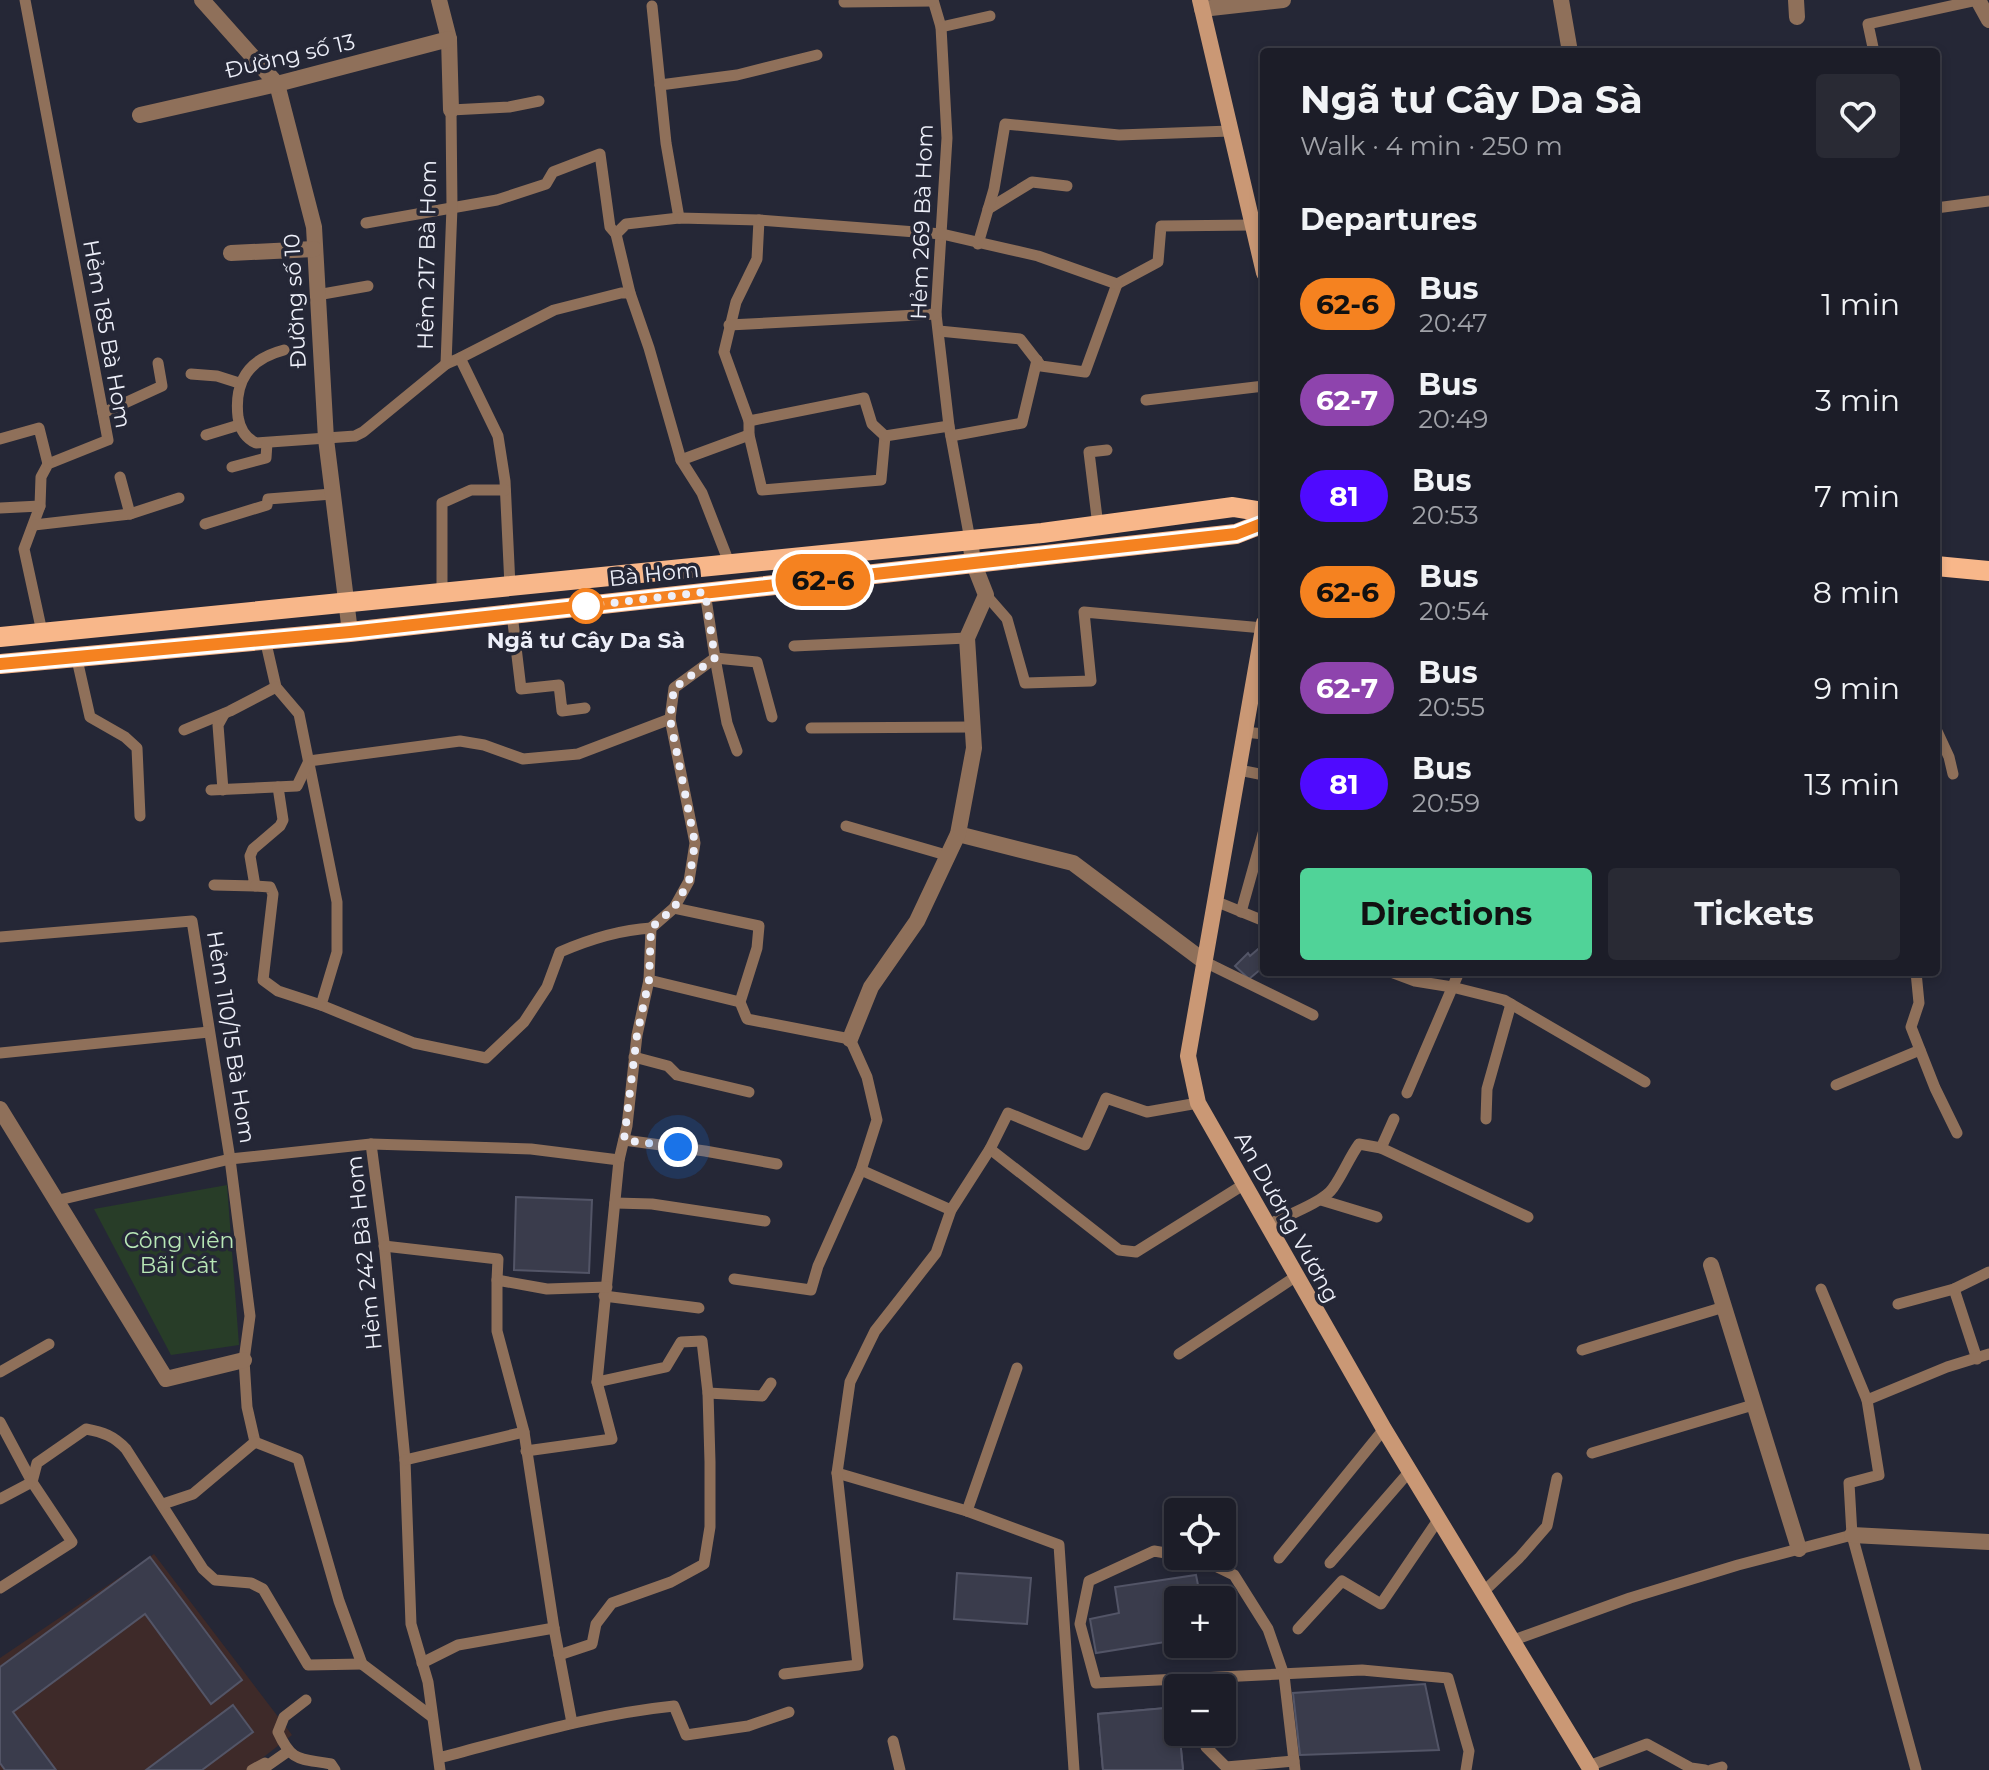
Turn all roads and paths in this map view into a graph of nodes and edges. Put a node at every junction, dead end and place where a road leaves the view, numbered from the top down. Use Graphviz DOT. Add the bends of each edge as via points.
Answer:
graph roads {
  1 [pos="25,0"];
  2 [pos="202,0"];
  3 [pos="439,0"];
  4 [pos="933,0"];
  5 [pos="1283,0"];
  6 [pos="1561,0"];
  7 [pos="1978,0"];
  8 [pos="844,2"];
  9 [pos="1201,5"];
  10 [pos="652,6"];
  11 [pos="990,16"];
  12 [pos="1989,20"];
  13 [pos="941,27"];
  14 [pos="449,39"];
  15 [pos="1569,48"];
  16 [pos="1873,48"];
  17 [pos="817,55"];
  18 [pos="277,84"];
  19 [pos="660,85"];
  20 [pos="539,101"];
  21 [pos="451,110"];
  22 [pos="140,115"];
  23 [pos="1230,131"];
  24 [pos="1067,186"];
  25 [pos="1989,201"];
  26 [pos="452,207"];
  27 [pos="1940,207"];
  28 [pos="988,209"];
  29 [pos="679,218"];
  30 [pos="759,220"];
  31 [pos="366,223"];
  32 [pos="1253,225"];
  33 [pos="616,234"];
  34 [pos="942,234"];
  35 [pos="1260,241"];
  36 [pos="978,244"];
  37 [pos="314,249"];
  38 [pos="231,253"];
  39 [pos="1117,284"];
  40 [pos="368,286"];
  41 [pos="630,293"];
  42 [pos="317,295"];
  43 [pos="936,314"];
  44 [pos="729,325"];
  45 [pos="939,331"];
  46 [pos="284,350"];
  47 [pos="460,358"];
  48 [pos="1037,360"];
  49 [pos="158,363"];
  50 [pos="446,364"];
  51 [pos="191,374"];
  52 [pos="239,383"];
  53 [pos="1260,386"];
  54 [pos="1146,400"];
  55 [pos="103,413"];
  56 [pos="749,421"];
  57 [pos="239,425"];
  58 [pos="950,431"];
  59 [pos="206,435"];
  60 [pos="749,435"];
  61 [pos="885,436"];
  62 [pos="0,439"];
  63 [pos="326,439"];
  64 [pos="267,443"];
  65 [pos="1107,450"];
  66 [pos="681,460"];
  67 [pos="48,464"];
  68 [pos="232,467"];
  69 [pos="120,477"];
  70 [pos="505,490"];
  71 [pos="332,494"];
  72 [pos="179,498"];
  73 [pos="40,506"];
  74 [pos="0,508"];
  75 [pos="1260,511"];
  76 [pos="130,514"];
  77 [pos="205,524"];
  78 [pos="34,525"];
  79 [pos="1260,525"];
  80 [pos="1098,526"];
  81 [pos="970,540"];
  82 [pos="973,562"];
  83 [pos="730,565"];
  84 [pos="1940,566"];
  85 [pos="1989,571"];
  86 [pos="510,586"];
  87 [pos="442,592"];
  88 [pos="705,592"];
  89 [pos="986,595"];
  90 [pos="346,601"];
  91 [pos="512,614"];
  92 [pos="1260,626"];
  93 [pos="42,632"];
  94 [pos="350,632"];
  95 [pos="0,637"];
  96 [pos="967,638"];
  97 [pos="265,639"];
  98 [pos="794,646"];
  99 [pos="1260,647"];
  100 [pos="76,655"];
  101 [pos="715,658"];
  102 [pos="0,664"];
  103 [pos="276,687"];
  104 [pos="585,708"];
  105 [pos="224,714"];
  106 [pos="772,717"];
  107 [pos="670,719"];
  108 [pos="972,727"];
  109 [pos="811,728"];
  110 [pos="184,730"];
  111 [pos="1244,732"];
  112 [pos="1260,734"];
  113 [pos="1940,738"];
  114 [pos="737,751"];
  115 [pos="309,761"];
  116 [pos="1239,770"];
  117 [pos="1260,774"];
  118 [pos="1953,774"];
  119 [pos="278,787"];
  120 [pos="140,816"];
  121 [pos="846,826"];
  122 [pos="958,834"];
  123 [pos="946,855"];
  124 [pos="1260,856"];
  125 [pos="214,885"];
  126 [pos="255,886"];
  127 [pos="1249,886"];
  128 [pos="1260,888"];
  129 [pos="1215,901"];
  130 [pos="674,908"];
  131 [pos="1241,912"];
  132 [pos="1260,919"];
  133 [pos="651,928"];
  134 [pos="0,937"];
  135 [pos="1205,962"];
  136 [pos="1402,976"];
  137 [pos="1457,976"];
  138 [pos="1916,976"];
  139 [pos="649,980"];
  140 [pos="1452,987"];
  141 [pos="740,1002"];
  142 [pos="1511,1004"];
  143 [pos="321,1005"];
  144 [pos="1313,1015"];
  145 [pos="209,1032"];
  146 [pos="850,1039"];
  147 [pos="1920,1050"];
  148 [pos="0,1053"];
  149 [pos="634,1057"];
  150 [pos="1645,1082"];
  151 [pos="1836,1085"];
  152 [pos="749,1092"];
  153 [pos="1407,1093"];
  154 [pos="1198,1103"];
  155 [pos="0,1109"];
  156 [pos="1394,1119"];
  157 [pos="1486,1119"];
  158 [pos="1957,1133"];
  159 [pos="624,1140"];
  160 [pos="371,1144"];
  161 [pos="1381,1148"];
  162 [pos="990,1149"];
  163 [pos="230,1159"];
  164 [pos="619,1160"];
  165 [pos="777,1164"];
  166 [pos="861,1170"];
  167 [pos="1243,1185"];
  168 [pos="1321,1200"];
  169 [pos="55,1201"];
  170 [pos="615,1203"];
  171 [pos="951,1210"];
  172 [pos="1377,1217"];
  173 [pos="1528,1217"];
  174 [pos="765,1221"];
  175 [pos="1268,1225"];
  176 [pos="384,1246"];
  177 [pos="1711,1265"];
  178 [pos="1989,1272"];
  179 [pos="1295,1277"];
  180 [pos="734,1279"];
  181 [pos="497,1280"];
  182 [pos="1821,1289"];
  183 [pos="1954,1289"];
  184 [pos="606,1292"];
  185 [pos="1898,1304"];
  186 [pos="1724,1307"];
  187 [pos="699,1308"];
  188 [pos="49,1344"];
  189 [pos="1582,1350"];
  190 [pos="1179,1354"];
  191 [pos="1989,1354"];
  192 [pos="1977,1359"];
  193 [pos="244,1360"];
  194 [pos="1017,1368"];
  195 [pos="0,1372"];
  196 [pos="597,1382"];
  197 [pos="771,1383"];
  198 [pos="708,1393"];
  199 [pos="1867,1400"];
  200 [pos="1753,1405"];
  201 [pos="0,1422"];
  202 [pos="1384,1429"];
  203 [pos="524,1432"];
  204 [pos="255,1442"];
  205 [pos="526,1451"];
  206 [pos="1592,1453"];
  207 [pos="405,1460"];
  208 [pos="1409,1472"];
  209 [pos="837,1473"];
  210 [pos="1557,1478"];
  211 [pos="32,1482"];
  212 [pos="0,1499"];
  213 [pos="163,1504"];
  214 [pos="967,1511"];
  215 [pos="1438,1520"];
  216 [pos="1852,1535"];
  217 [pos="1989,1542"];
  218 [pos="1799,1549"];
  219 [pos="1164,1553"];
  220 [pos="1279,1558"];
  221 [pos="1330,1563"];
  222 [pos="1224,1570"];
  223 [pos="0,1588"];
  224 [pos="1482,1593"];
  225 [pos="554,1628"];
  226 [pos="1298,1629"];
  227 [pos="1511,1641"];
  228 [pos="559,1655"];
  229 [pos="422,1663"];
  230 [pos="362,1664"];
  231 [pos="784,1674"];
  232 [pos="1284,1675"];
  233 [pos="1236,1680"];
  234 [pos="1164,1683"];
  235 [pos="306,1700"];
  236 [pos="789,1712"];
  237 [pos="431,1716"];
  238 [pos="572,1723"];
  239 [pos="893,1741"];
  240 [pos="1206,1746"];
  241 [pos="287,1752"];
  242 [pos="439,1764"];
  243 [pos="1295,1766"];
  244 [pos="268,1768"];
  245 [pos="1590,1768"];
  246 [pos="1712,1769"];
  247 [pos="252,1770"];
  248 [pos="335,1770"];
  249 [pos="900,1770"];
  250 [pos="1074,1770"];
  251 [pos="1466,1770"];
  252 [pos="1916,1770"];
  1 -- 55 [label="lane, Hẻm 185 Bà Hom"];
  2 -- 18 [label="street, Đường số 10"];
  3 -- 14 [label="street, Hẻm 217 Bà Hom"];
  4 -- 8 [label="lane"];
  4 -- 13 [label="lane, Hẻm 269 Bà Hom"];
  5 -- 9 [label="street"];
  6 -- 15 [label="street"];
  7 -- 12 [label="street"];
  7 -- 16 [label="lane" via="1868,24"];
  9 -- 23 [label="main road"];
  10 -- 19 [label="lane"];
  11 -- 13 [label="lane"];
  13 -- 34 [label="lane, Hẻm 269 Bà Hom" via="947,138"];
  14 -- 18 [label="street, Đường số 13"];
  14 -- 21 [label="street, Hẻm 217 Bà Hom"];
  17 -- 19 [label="lane" via="737,75"];
  18 -- 22 [label="street, Đường số 13"];
  18 -- 37 [label="street, Đường số 10" via="314,227"];
  19 -- 29 [label="lane"];
  20 -- 21 [label="lane"];
  21 -- 26 [label="lane, Hẻm 217 Bà Hom"];
  23 -- 28 [label="lane" via="1119,135 1005,124"];
  23 -- 32 [label="main road"];
  24 -- 28 [label="lane" via="1032,182"];
  25 -- 27 [label="lane"];
  26 -- 31 [label="lane"];
  26 -- 33 [label="lane" via="546,184 553,172 600,154 610,227"];
  26 -- 50 [label="lane, Hẻm 217 Bà Hom"];
  28 -- 36 [label="lane"];
  29 -- 30 [label="lane"];
  29 -- 33 [label="lane" via="626,224"];
  30 -- 34 [label="lane"];
  30 -- 44 [label="lane" via="757,259"];
  32 -- 35 [label="main road"];
  32 -- 39 [label="lane" via="1161,226 1158,262"];
  33 -- 41 [label="lane"];
  34 -- 36 [label="lane"];
  34 -- 43 [label="lane, Hẻm 269 Bà Hom"];
  36 -- 39 [label="lane" via="1038,256"];
  37 -- 38 [label="street"];
  37 -- 42 [label="street, Đường số 10"];
  39 -- 48 [label="lane" via="1085,372 1041,366"];
  40 -- 42 [label="lane"];
  41 -- 47 [label="lane" via="554,310"];
  41 -- 66 [label="lane"];
  42 -- 63 [label="street, Đường số 10"];
  43 -- 44 [label="lane"];
  43 -- 45 [label="lane, Hẻm 269 Bà Hom"];
  44 -- 56 [label="lane" via="724,352"];
  45 -- 48 [label="lane" via="1020,339"];
  45 -- 58 [label="lane, Hẻm 269 Bà Hom"];
  46 -- 52 [label="lane" via="267,354"];
  47 -- 50 [label="lane, Hẻm 217 Bà Hom"];
  47 -- 70 [label="lane, Hẻm 217 Bà Hom" via="498,436"];
  48 -- 58 [label="lane" via="1022,423"];
  49 -- 55 [label="lane" via="162,386"];
  50 -- 63 [label="lane" via="363,432"];
  51 -- 52 [label="lane"];
  52 -- 57 [label="lane"];
  53 -- 54 [label="lane"];
  55 -- 67 [label="lane, Hẻm 185 Bà Hom" via="108,440"];
  56 -- 60 [label="lane"];
  56 -- 61 [label="lane" via="864,398 872,424"];
  57 -- 59 [label="lane"];
  57 -- 64 [label="lane" via="248,439"];
  58 -- 61 [label="lane"];
  58 -- 81 [label="lane, Hẻm 269 Bà Hom"];
  60 -- 61 [label="lane" via="762,490 881,480"];
  60 -- 66 [label="lane"];
  62 -- 67 [label="lane" via="39,428"];
  63 -- 64 [label="lane"];
  63 -- 71 [label="street, Đường số 10"];
  64 -- 68 [label="lane" via="266,458"];
  65 -- 80 [label="lane" via="1089,452"];
  66 -- 83 [label="lane" via="702,493"];
  67 -- 73 [label="lane" via="41,477"];
  69 -- 76 [label="lane"];
  70 -- 86 [label="lane, Hẻm 217 Bà Hom"];
  70 -- 87 [label="lane" via="471,490 442,503"];
  71 -- 77 [label="lane" via="268,499 267,505"];
  71 -- 90 [label="street, Đường số 10"];
  72 -- 76 [label="lane"];
  73 -- 74 [label="lane"];
  73 -- 78 [label="lane"];
  75 -- 80 [label="main road, Bà Hom" via="1233,507"];
  76 -- 78 [label="lane"];
  78 -- 93 [label="lane" via="24,549"];
  79 -- 82 [label="main road, Bà Hom" via="1236,534"];
  80 -- 81 [label="main road, Bà Hom"];
  81 -- 82 [label="street"];
  81 -- 83 [label="main road, Bà Hom"];
  82 -- 88 [label="main road, Bà Hom"];
  82 -- 89 [label="street"];
  83 -- 86 [label="main road, Bà Hom"];
  84 -- 85 [label="main road"];
  86 -- 87 [label="main road, Bà Hom"];
  87 -- 90 [label="main road, Bà Hom"];
  88 -- 91 [label="main road, Bà Hom"];
  88 -- 101 [label="lane"];
  89 -- 92 [label="lane" via="1007,619 1025,683 1091,681 1084,612"];
  89 -- 96 [label="street"];
  90 -- 93 [label="main road, Bà Hom"];
  90 -- 94 [label="street, Đường số 10"];
  91 -- 94 [label="main road, Bà Hom"];
  91 -- 104 [label="lane" via="521,689 559,685 562,711"];
  93 -- 95 [label="main road, Bà Hom"];
  94 -- 97 [label="main road, Bà Hom"];
  96 -- 98 [label="lane"];
  96 -- 108 [label="street"];
  97 -- 100 [label="main road, Bà Hom"];
  97 -- 103 [label="lane"];
  99 -- 111 [label="main road, An Dương Vương"];
  100 -- 102 [label="main road, Bà Hom"];
  100 -- 120 [label="lane" via="90,717 137,748"];
  101 -- 106 [label="lane" via="757,662"];
  101 -- 107 [label="lane" via="674,688"];
  101 -- 114 [label="lane"];
  103 -- 105 [label="lane"];
  103 -- 115 [label="lane" via="299,714"];
  105 -- 110 [label="lane"];
  105 -- 119 [label="lane" via="218,725 217,790"];
  107 -- 115 [label="lane" via="578,754 523,759 460,741"];
  107 -- 130 [label="lane" via="695,843 689,881"];
  108 -- 109 [label="lane"];
  108 -- 122 [label="street" via="974,748"];
  111 -- 112 [label="lane"];
  111 -- 116 [label="main road, An Dương Vương"];
  113 -- 118 [label="lane"];
  115 -- 119 [label="lane" via="297,786"];
  115 -- 143 [label="lane" via="337,902 337,952"];
  116 -- 117 [label="lane"];
  116 -- 129 [label="main road, An Dương Vương"];
  119 -- 126 [label="lane" via="283,820 250,856"];
  121 -- 123 [label="lane"];
  122 -- 123 [label="street"];
  122 -- 135 [label="street" via="1073,863"];
  123 -- 146 [label="street" via="917,921 871,987"];
  124 -- 127 [label="lane"];
  125 -- 126 [label="lane"];
  126 -- 143 [label="lane" via="270,887 273,894 263,980 278,991"];
  127 -- 128 [label="lane"];
  127 -- 131 [label="lane"];
  129 -- 131 [label="lane"];
  129 -- 135 [label="main road, An Dương Vương"];
  130 -- 133 [label="lane"];
  130 -- 141 [label="lane" via="759,926"];
  131 -- 132 [label="lane"];
  133 -- 139 [label="lane"];
  133 -- 143 [label="lane" via="623,930 560,952 547,987 524,1022 486,1058 414,1043"];
  134 -- 145 [label="lane, Hẻm 110/15 Bà Hom" via="192,921"];
  135 -- 144 [label="lane"];
  135 -- 154 [label="main road, An Dương Vương" via="1188,1056"];
  136 -- 140 [label="lane"];
  137 -- 140 [label="lane"];
  138 -- 147 [label="lane" via="1919,1003 1911,1027"];
  139 -- 141 [label="lane"];
  139 -- 149 [label="lane"];
  140 -- 142 [label="lane"];
  140 -- 153 [label="lane"];
  141 -- 146 [label="lane" via="747,1019"];
  142 -- 150 [label="lane"];
  142 -- 157 [label="lane" via="1487,1089"];
  145 -- 148 [label="lane"];
  145 -- 163 [label="lane, Hẻm 110/15 Bà Hom"];
  146 -- 166 [label="lane" via="867,1077 877,1120"];
  147 -- 151 [label="lane"];
  147 -- 158 [label="lane"];
  149 -- 152 [label="lane" via="668,1066 677,1075"];
  149 -- 159 [label="lane"];
  154 -- 162 [label="lane" via="1147,1112 1106,1098 1085,1145 1008,1113"];
  154 -- 167 [label="main road, An Dương Vương"];
  155 -- 169 [label="street"];
  156 -- 161 [label="lane"];
  159 -- 164 [label="lane"];
  159 -- 165 [label="lane"];
  160 -- 163 [label="lane"];
  160 -- 164 [label="lane, Hẻm 242 Bà Hom" via="531,1149"];
  160 -- 176 [label="lane, Hẻm 242 Bà Hom"];
  161 -- 168 [label="lane" via="1359,1144"];
  161 -- 173 [label="lane"];
  162 -- 167 [label="lane" via="1119,1250 1136,1252"];
  162 -- 171 [label="lane"];
  163 -- 169 [label="lane"];
  163 -- 193 [label="lane, Hẻm 110/15 Bà Hom" via="250,1316"];
  164 -- 170 [label="lane"];
  166 -- 171 [label="lane"];
  166 -- 180 [label="lane" via="811,1290"];
  167 -- 175 [label="main road, An Dương Vương"];
  168 -- 172 [label="lane"];
  168 -- 175 [label="lane"];
  169 -- 193 [label="street" via="166,1379"];
  170 -- 174 [label="lane"];
  170 -- 184 [label="lane"];
  171 -- 209 [label="lane" via="936,1253 875,1331 850,1382"];
  175 -- 179 [label="main road, An Dương Vương"];
  176 -- 181 [label="lane" via="498,1259"];
  176 -- 207 [label="lane, Hẻm 242 Bà Hom"];
  177 -- 186 [label="street"];
  178 -- 183 [label="lane"];
  179 -- 190 [label="lane"];
  179 -- 202 [label="main road, An Dương Vương"];
  181 -- 184 [label="lane"];
  181 -- 203 [label="lane" via="497,1331"];
  182 -- 199 [label="lane"];
  183 -- 185 [label="lane"];
  183 -- 192 [label="lane"];
  184 -- 187 [label="lane"];
  184 -- 196 [label="lane"];
  186 -- 189 [label="lane"];
  186 -- 200 [label="street"];
  188 -- 195 [label="lane"];
  191 -- 192 [label="lane"];
  192 -- 199 [label="lane"];
  193 -- 204 [label="lane, Hẻm 110/15 Bà Hom"];
  194 -- 214 [label="lane"];
  196 -- 198 [label="lane" via="666,1367 681,1342 702,1341"];
  196 -- 205 [label="lane" via="612,1439"];
  197 -- 198 [label="lane" via="762,1396"];
  198 -- 228 [label="lane" via="710,1527 704,1564 612,1603 596,1624 592,1644"];
  199 -- 216 [label="lane" via="1879,1475 1849,1483"];
  200 -- 206 [label="lane"];
  200 -- 218 [label="street"];
  201 -- 211 [label="lane"];
  202 -- 208 [label="main road, An Dương Vương"];
  202 -- 220 [label="lane"];
  203 -- 205 [label="lane"];
  203 -- 207 [label="lane"];
  204 -- 213 [label="lane" via="193,1494"];
  204 -- 230 [label="lane" via="298,1459"];
  205 -- 225 [label="lane"];
  207 -- 229 [label="lane, Hẻm 242 Bà Hom" via="411,1624"];
  208 -- 215 [label="main road, An Dương Vương"];
  208 -- 221 [label="lane"];
  209 -- 214 [label="lane"];
  209 -- 231 [label="lane" via="858,1665"];
  210 -- 224 [label="lane" via="1547,1526"];
  211 -- 212 [label="lane"];
  211 -- 213 [label="lane" via="37,1463 86,1429 118,1440"];
  211 -- 223 [label="lane" via="72,1542"];
  213 -- 230 [label="lane" via="215,1580 263,1589 308,1665"];
  214 -- 250 [label="lane" via="1059,1545"];
  215 -- 224 [label="main road, An Dương Vương"];
  215 -- 226 [label="lane" via="1381,1604 1342,1581"];
  216 -- 217 [label="street"];
  216 -- 218 [label="lane"];
  216 -- 252 [label="lane"];
  218 -- 227 [label="lane" via="1630,1598"];
  219 -- 234 [label="lane" via="1154,1551 1089,1581 1080,1624 1096,1683"];
  222 -- 232 [label="lane" via="1234,1575 1268,1629"];
  224 -- 227 [label="main road, An Dương Vương"];
  225 -- 228 [label="lane"];
  225 -- 229 [label="lane" via="458,1645"];
  227 -- 245 [label="main road, An Dương Vương"];
  228 -- 238 [label="lane"];
  229 -- 237 [label="lane, Hẻm 242 Bà Hom"];
  230 -- 237 [label="lane"];
  232 -- 233 [label="lane"];
  232 -- 243 [label="lane"];
  232 -- 251 [label="lane" via="1362,1670 1448,1678 1469,1751"];
  235 -- 241 [label="lane" via="284,1717 278,1732"];
  236 -- 238 [label="lane" via="748,1726 686,1735 674,1706"];
  237 -- 242 [label="lane, Hẻm 242 Bà Hom"];
  238 -- 242 [label="lane"];
  239 -- 249 [label="lane"];
  240 -- 243 [label="lane" via="1226,1767"];
  241 -- 244 [label="lane"];
  241 -- 248 [label="lane" via="331,1764"];
  244 -- 247 [label="lane" via="265,1763"];
  245 -- 246 [label="lane" via="1647,1744 1691,1768"];
}
